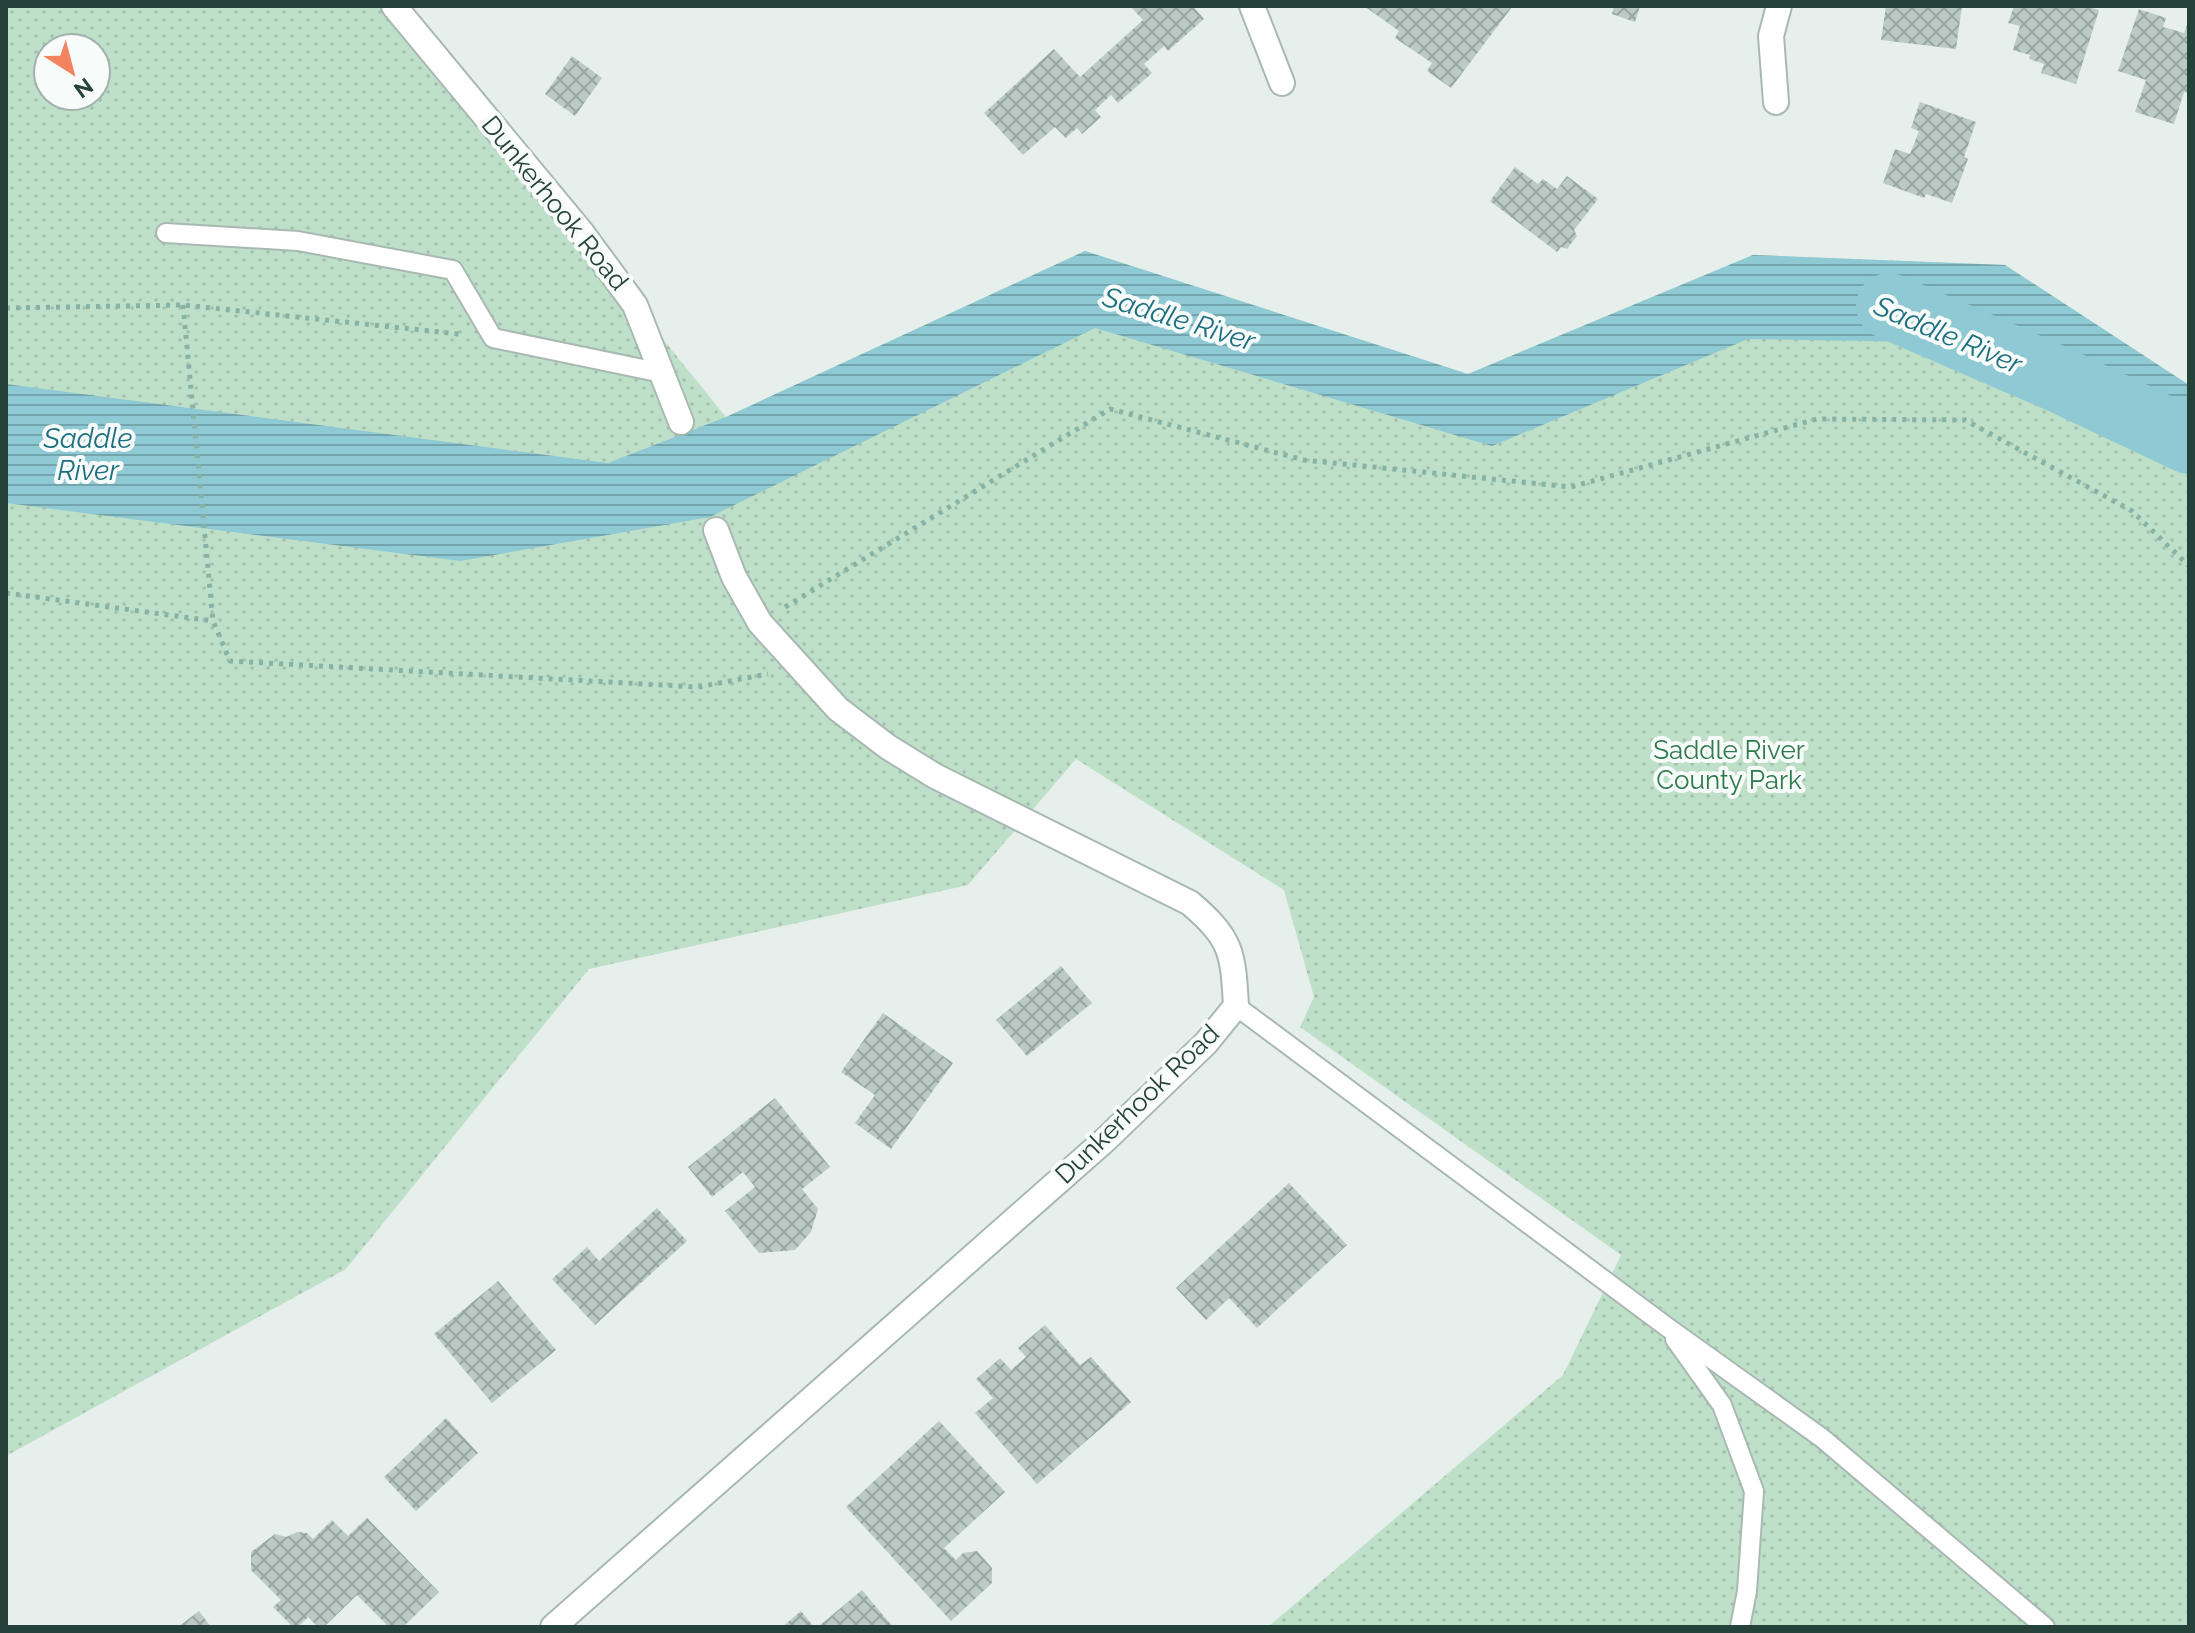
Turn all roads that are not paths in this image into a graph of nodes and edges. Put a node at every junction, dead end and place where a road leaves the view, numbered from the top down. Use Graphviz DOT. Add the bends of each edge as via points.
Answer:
graph roads {
  1 [pos="394,6"];
  2 [pos="1252,6"];
  3 [pos="1779,6"];
  4 [pos="1282,83"];
  5 [pos="1776,102"];
  6 [pos="166,233"];
  7 [pos="662,373"];
  8 [pos="681,422"];
  9 [pos="716,530"];
  10 [pos="1236,1006"];
  11 [pos="1667,1327"];
  12 [pos="553,1627"];
  13 [pos="1740,1627"];
  14 [pos="2045,1627"];
  1 -- 7 [label="street, Dunkerhook Road" via="612,270 635,305"];
  2 -- 4 [label="street"];
  3 -- 5 [label="street" via="1771,36"];
  6 -- 7 [label="lane" via="298,241 453,270 493,338"];
  7 -- 8 [label="street, Dunkerhook Road"];
  9 -- 10 [label="street, Dunkerhook Road" via="760,623 838,709 935,776 1190,903 1228,942"];
  10 -- 11 [label="lane"];
  10 -- 12 [label="street, Dunkerhook Road" via="1206,1043 1104,1141"];
  11 -- 13 [label="lane" via="1722,1405 1754,1491"];
  11 -- 14 [label="lane" via="1822,1438"];
}
